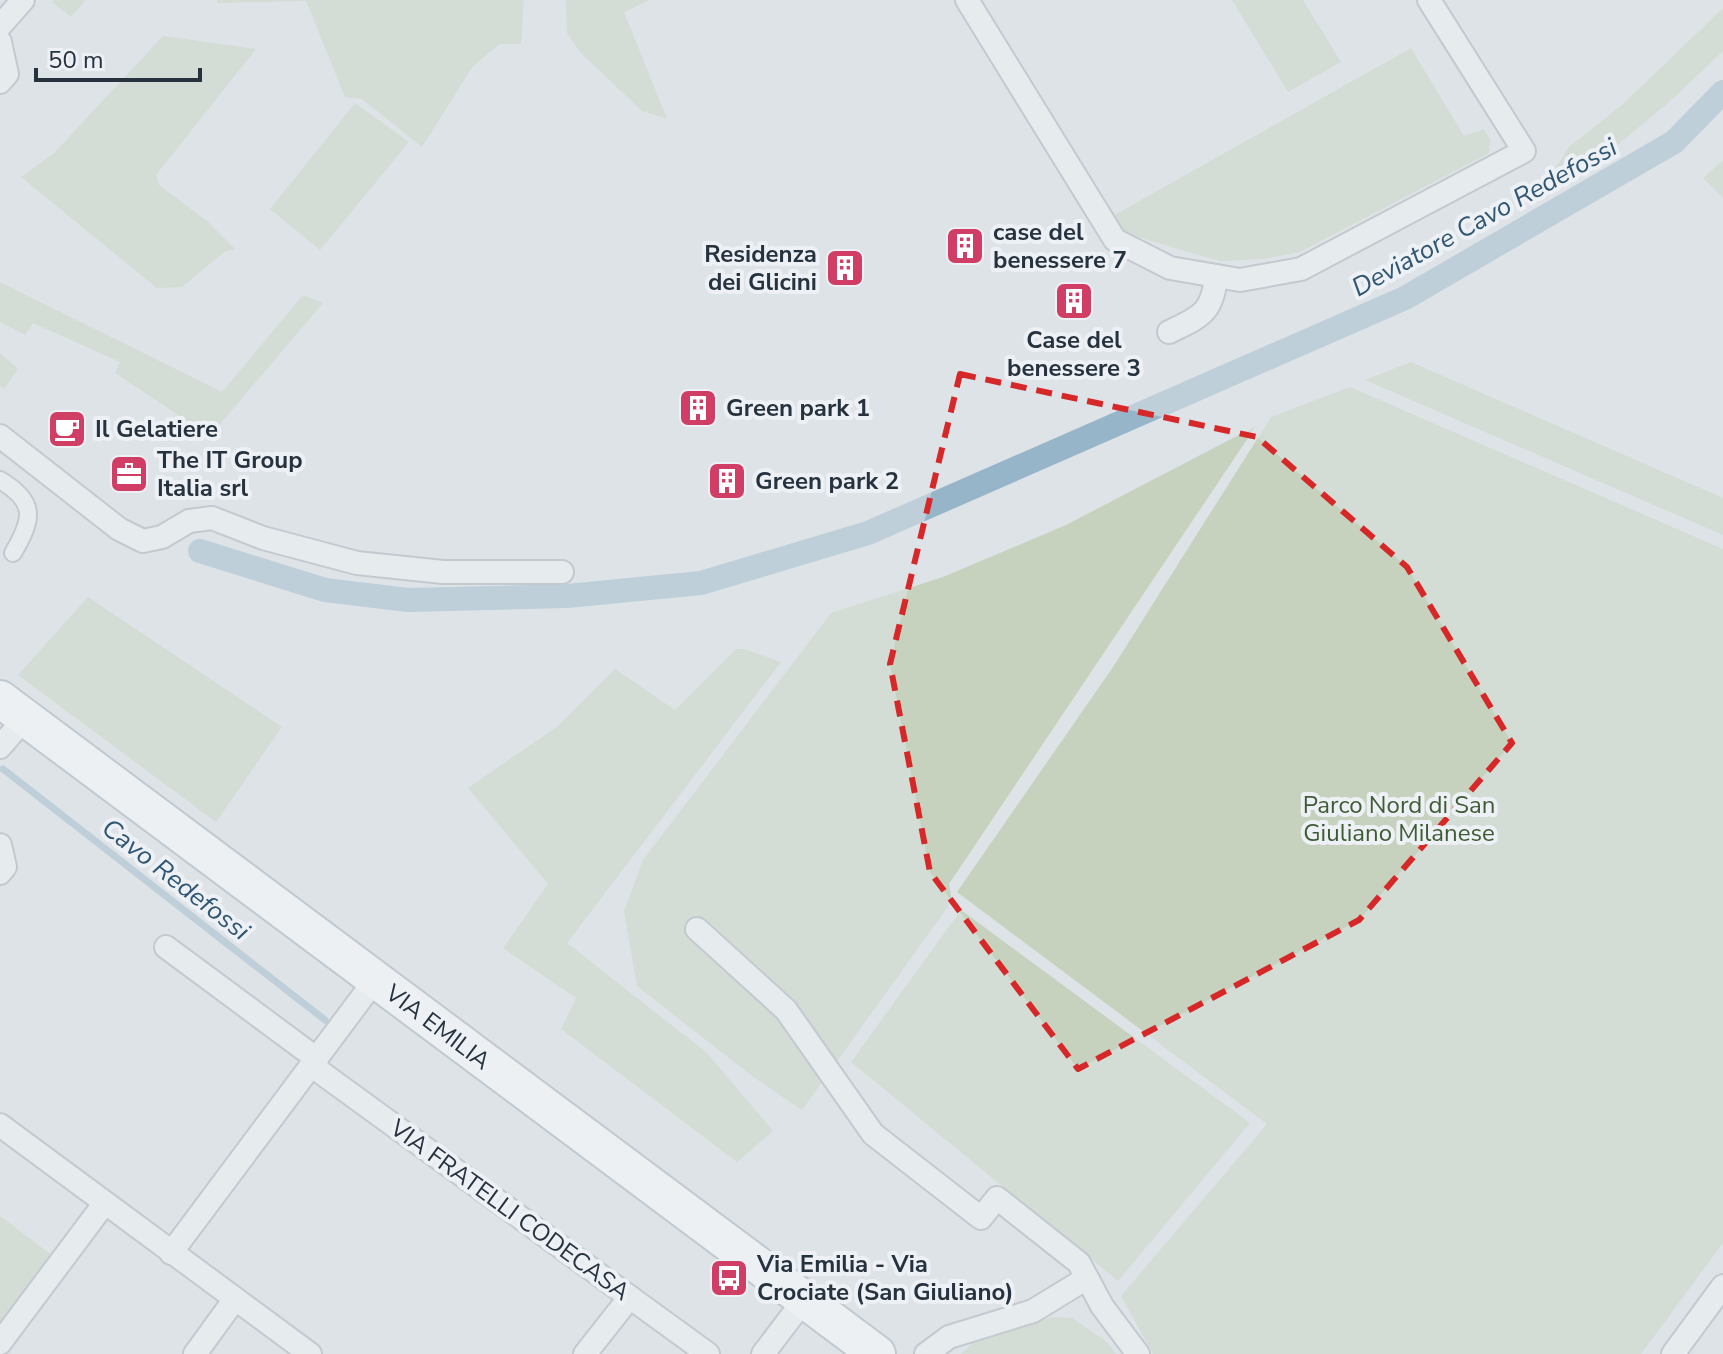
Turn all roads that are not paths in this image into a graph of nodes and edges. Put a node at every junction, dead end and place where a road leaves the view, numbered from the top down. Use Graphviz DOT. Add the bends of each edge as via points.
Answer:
graph roads {
  1 [pos="23,0"];
  2 [pos="967,0"];
  3 [pos="1429,0"];
  4 [pos="0,26"];
  5 [pos="0,42"];
  6 [pos="0,82"];
  7 [pos="1216,276"];
  8 [pos="1169,332"];
  9 [pos="0,436"];
  10 [pos="0,480"];
  11 [pos="13,553"];
  12 [pos="562,572"];
  13 [pos="13,709"];
  14 [pos="0,747"];
  15 [pos="0,845"];
  16 [pos="0,873"];
  17 [pos="697,929"];
  18 [pos="166,947"];
  19 [pos="375,980"];
  20 [pos="314,1062"];
  21 [pos="0,1125"];
  22 [pos="104,1204"];
  23 [pos="171,1253"];
  24 [pos="1087,1278"];
  25 [pos="1721,1293"];
  26 [pos="630,1297"];
  27 [pos="235,1299"];
  28 [pos="804,1300"];
  29 [pos="0,1343"];
  30 [pos="195,1354"];
  31 [pos="310,1354"];
  32 [pos="585,1354"];
  33 [pos="708,1354"];
  34 [pos="763,1354"];
  35 [pos="877,1354"];
  36 [pos="926,1354"];
  37 [pos="1138,1354"];
  38 [pos="1673,1354"];
  1 -- 4 [label="street"];
  2 -- 7 [label="street" via="1115,240 1170,268"];
  3 -- 7 [label="street" via="1524,151 1301,269 1240,280"];
  5 -- 6 [label="street" via="7,74"];
  7 -- 8 [label="street" via="1214,297 1201,317"];
  9 -- 12 [label="street" via="133,538 151,541 189,521 212,518 357,563 443,572"];
  10 -- 11 [label="street" via="25,500 28,513 27,529"];
  13 -- 14 [label="street"];
  13 -- 19 [label="main road, VIA EMILIA"];
  15 -- 16 [label="street" via="5,867"];
  17 -- 24 [label="street" via="786,1010 873,1134 981,1218 997,1198 1079,1263"];
  18 -- 20 [label="street, VIA FRATELLI CODECASA"];
  19 -- 20 [label="street"];
  19 -- 28 [label="main road, VIA EMILIA"];
  20 -- 23 [label="street"];
  20 -- 26 [label="street, VIA FRATELLI CODECASA"];
  21 -- 22 [label="street"];
  22 -- 23 [label="street"];
  22 -- 29 [label="street"];
  23 -- 27 [label="street"];
  24 -- 36 [label="street" via="1033,1311 949,1337"];
  24 -- 37 [label="street"];
  25 -- 38 [label="street"];
  26 -- 32 [label="street"];
  26 -- 33 [label="street, VIA FRATELLI CODECASA"];
  27 -- 30 [label="street"];
  27 -- 31 [label="street"];
  28 -- 34 [label="street"];
  28 -- 35 [label="main road, VIA EMILIA"];
}
